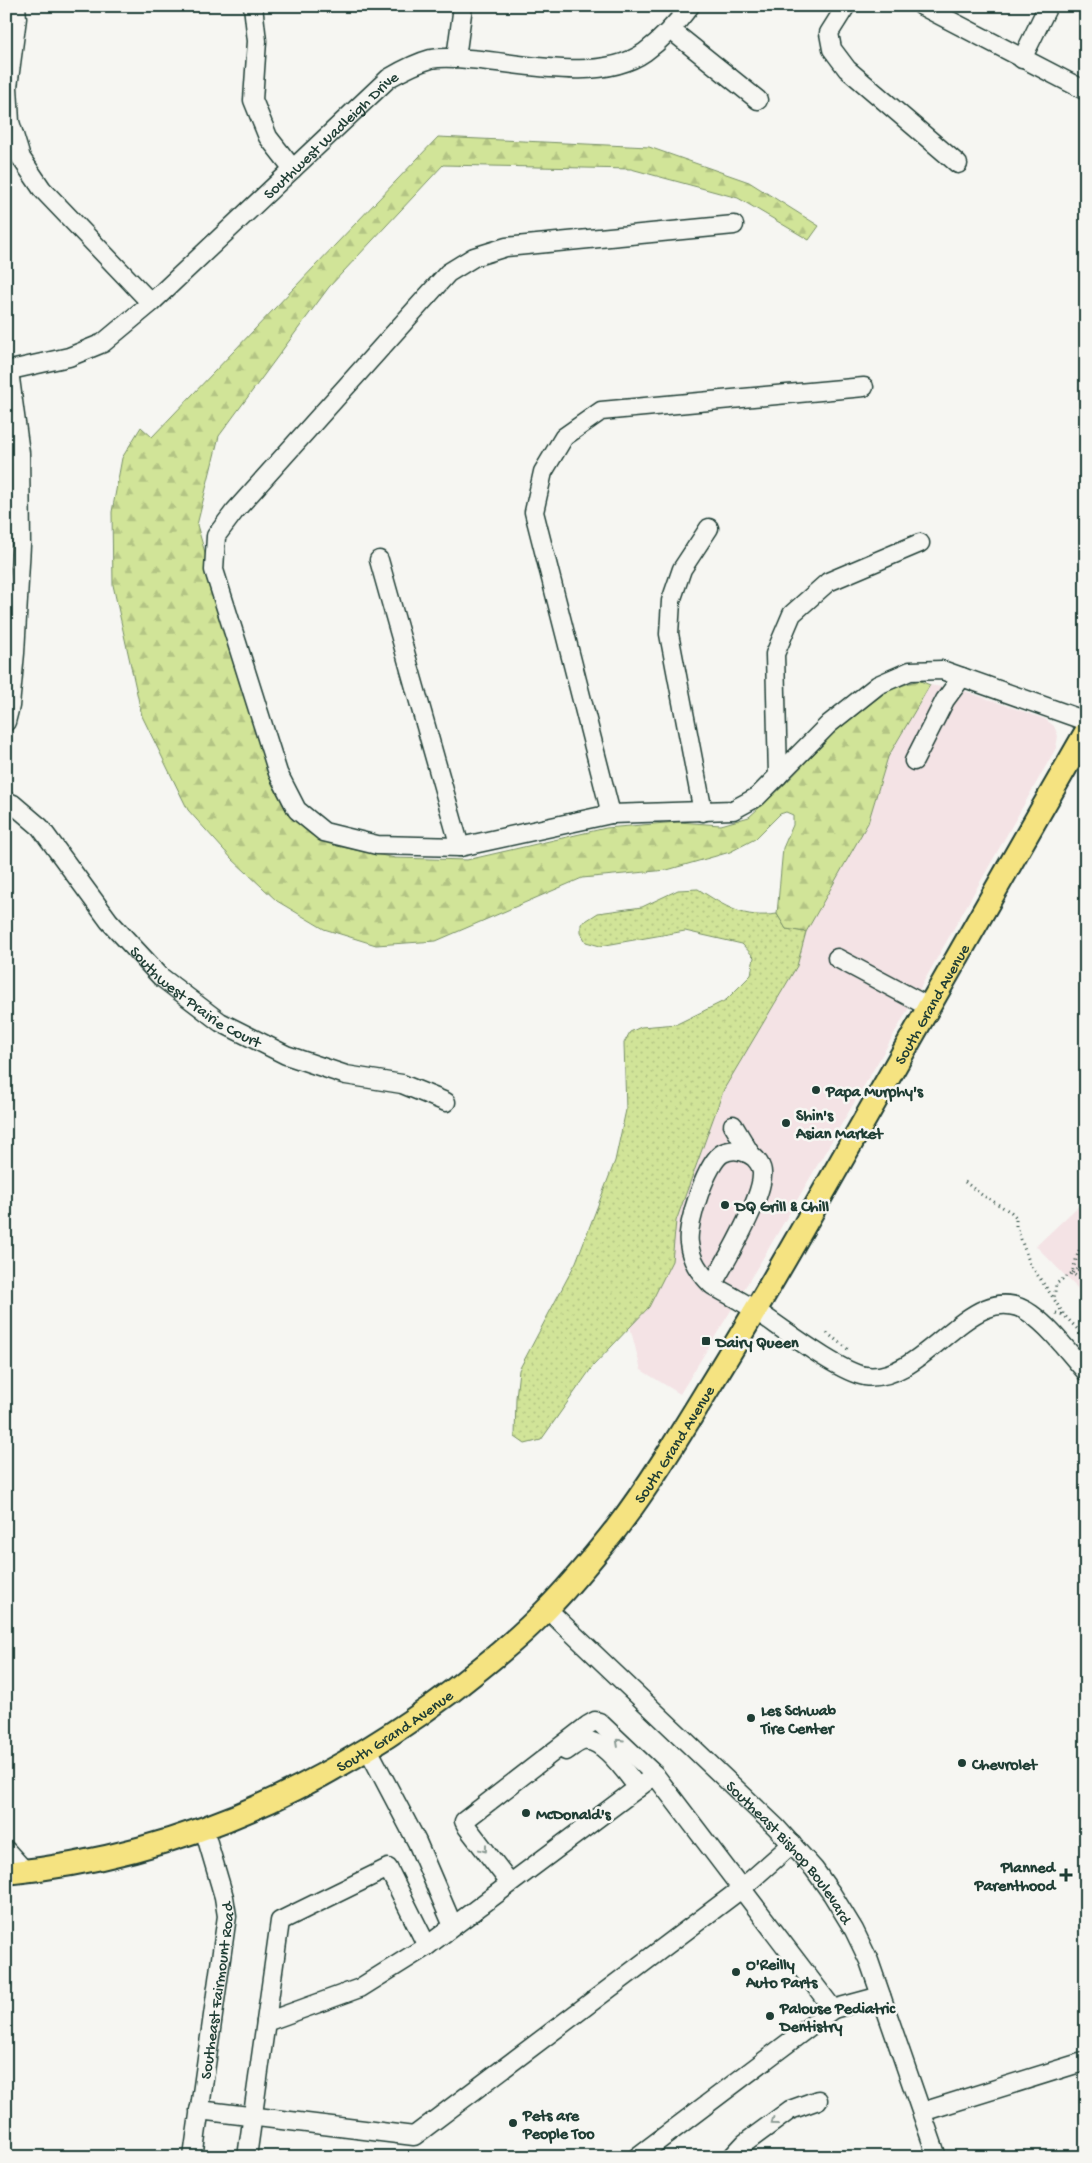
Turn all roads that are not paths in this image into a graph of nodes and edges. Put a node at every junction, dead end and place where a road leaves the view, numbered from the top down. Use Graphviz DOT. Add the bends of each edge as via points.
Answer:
graph roads {
  1 [pos="16,6"];
  2 [pos="253,6"];
  3 [pos="463,6"];
  4 [pos="690,6"];
  5 [pos="846,6"];
  6 [pos="922,6"];
  7 [pos="1048,6"];
  8 [pos="671,30"];
  9 [pos="456,58"];
  10 [pos="1022,59"];
  11 [pos="1086,91"];
  12 [pos="758,100"];
  13 [pos="958,164"];
  14 [pos="293,169"];
  15 [pos="734,225"];
  16 [pos="151,303"];
  17 [pos="8,371"];
  18 [pos="864,387"];
  19 [pos="709,528"];
  20 [pos="920,543"];
  21 [pos="379,560"];
  22 [pos="11,653"];
  23 [pos="962,677"];
  24 [pos="1086,721"];
  25 [pos="6,722"];
  26 [pos="1086,732"];
  27 [pos="914,761"];
  28 [pos="778,776"];
  29 [pos="6,801"];
  30 [pos="703,812"];
  31 [pos="612,814"];
  32 [pos="460,847"];
  33 [pos="837,958"];
  34 [pos="929,1007"];
  35 [pos="446,1102"];
  36 [pos="733,1125"];
  37 [pos="751,1155"];
  38 [pos="712,1285"];
  39 [pos="756,1310"];
  40 [pos="1086,1372"];
  41 [pos="547,1609"];
  42 [pos="368,1749"];
  43 [pos="655,1775"];
  44 [pos="638,1788"];
  45 [pos="467,1827"];
  46 [pos="204,1829"];
  47 [pos="792,1844"];
  48 [pos="6,1850"];
  49 [pos="16,1872"];
  50 [pos="510,1883"];
  51 [pos="741,1889"];
  52 [pos="453,1926"];
  53 [pos="427,1946"];
  54 [pos="881,1996"];
  55 [pos="833,2009"];
  56 [pos="266,2022"];
  57 [pos="1086,2061"];
  58 [pos="818,2100"];
  59 [pos="199,2110"];
  60 [pos="922,2112"];
  61 [pos="252,2116"];
  62 [pos="193,2157"];
  63 [pos="247,2157"];
  64 [pos="637,2157"];
  65 [pos="732,2157"];
  66 [pos="937,2157"];
  1 -- 16 [label="street" via="8,87 10,122 21,158 42,189"];
  2 -- 14 [label="street" via="257,41 253,100 268,137"];
  3 -- 9 [label="street"];
  4 -- 8 [label="street, Southwest Wadleigh Drive"];
  5 -- 13 [label="street" via="829,33 832,50 847,70"];
  6 -- 10 [label="street"];
  7 -- 10 [label="street"];
  8 -- 9 [label="street, Southwest Wadleigh Drive" via="644,53 614,66 584,70"];
  8 -- 12 [label="street"];
  9 -- 14 [label="street, Southwest Wadleigh Drive" via="432,59 409,66 389,78"];
  10 -- 11 [label="street"];
  14 -- 16 [label="street, Southwest Wadleigh Drive"];
  15 -- 32 [label="street" via="506,247 474,256 448,273 216,536 214,570 278,773 297,810 324,832 378,845"];
  16 -- 17 [label="street, Southwest Wadleigh Drive" via="103,343 70,357"];
  17 -- 22 [label="street" via="20,453 21,545"];
  18 -- 31 [label="street" via="601,411 564,436 543,472 534,512"];
  19 -- 30 [label="street" via="682,569 671,601 669,634"];
  20 -- 28 [label="street" via="828,582 792,614 775,654"];
  21 -- 32 [label="street"];
  22 -- 25 [label="street" via="10,706"];
  23 -- 24 [label="street"];
  23 -- 27 [label="street"];
  23 -- 28 [label="street" via="942,670 910,671 878,685 830,724"];
  26 -- 34 [label="main road, South Grand Avenue"];
  28 -- 30 [label="street" via="757,797 733,810"];
  29 -- 35 [label="street, Southwest Prairie Court" via="40,827 109,921 161,978 220,1022 286,1055 346,1075 402,1084"];
  30 -- 31 [label="street"];
  31 -- 32 [label="street"];
  33 -- 34 [label="street"];
  34 -- 39 [label="main road, South Grand Avenue"];
  36 -- 37 [label="street"];
  37 -- 38 [label="street" via="763,1173 761,1186"];
  37 -- 38 [label="street" via="733,1150 722,1153 712,1165 696,1204 689,1243 693,1263"];
  38 -- 39 [label="street"];
  39 -- 40 [label="street" via="843,1368 865,1376 892,1374 911,1364 976,1313 998,1304 1009,1304 1031,1314"];
  39 -- 41 [label="main road, South Grand Avenue" via="676,1443 622,1520"];
  41 -- 42 [label="main road, South Grand Avenue" via="474,1674"];
  41 -- 47 [label="street, Southeast Bishop Boulevard"];
  42 -- 46 [label="main road, South Grand Avenue" via="292,1792"];
  42 -- 52 [label="street" via="417,1842"];
  43 -- 44 [label="street"];
  43 -- 45 [label="street, one-way" via="596,1721 465,1818"];
  43 -- 51 [label="street"];
  44 -- 45 [label="street" via="609,1752 583,1741"];
  44 -- 50 [label="street"];
  45 -- 50 [label="street, one-way"];
  46 -- 49 [label="main road, South Grand Avenue" via="110,1856"];
  46 -- 59 [label="street, Southeast Fairmount Road" via="227,1916"];
  47 -- 51 [label="street"];
  47 -- 54 [label="street, Southeast Bishop Boulevard" via="843,1911 869,1961"];
  48 -- 49 [label="street"];
  50 -- 52 [label="street"];
  51 -- 55 [label="street"];
  51 -- 61 [label="street" via="414,2136"];
  52 -- 53 [label="street"];
  53 -- 56 [label="street" via="360,1988"];
  53 -- 56 [label="street" via="388,1868 280,1921"];
  54 -- 55 [label="street"];
  54 -- 60 [label="street, Southeast Bishop Boulevard"];
  55 -- 64 [label="street"];
  56 -- 61 [label="street"];
  57 -- 60 [label="street"];
  58 -- 65 [label="street, one-way" via="790,2110 745,2143"];
  59 -- 61 [label="street"];
  59 -- 62 [label="street, Southeast Fairmount Road"];
  60 -- 66 [label="street, Southeast Bishop Boulevard"];
  61 -- 63 [label="street"];
}
